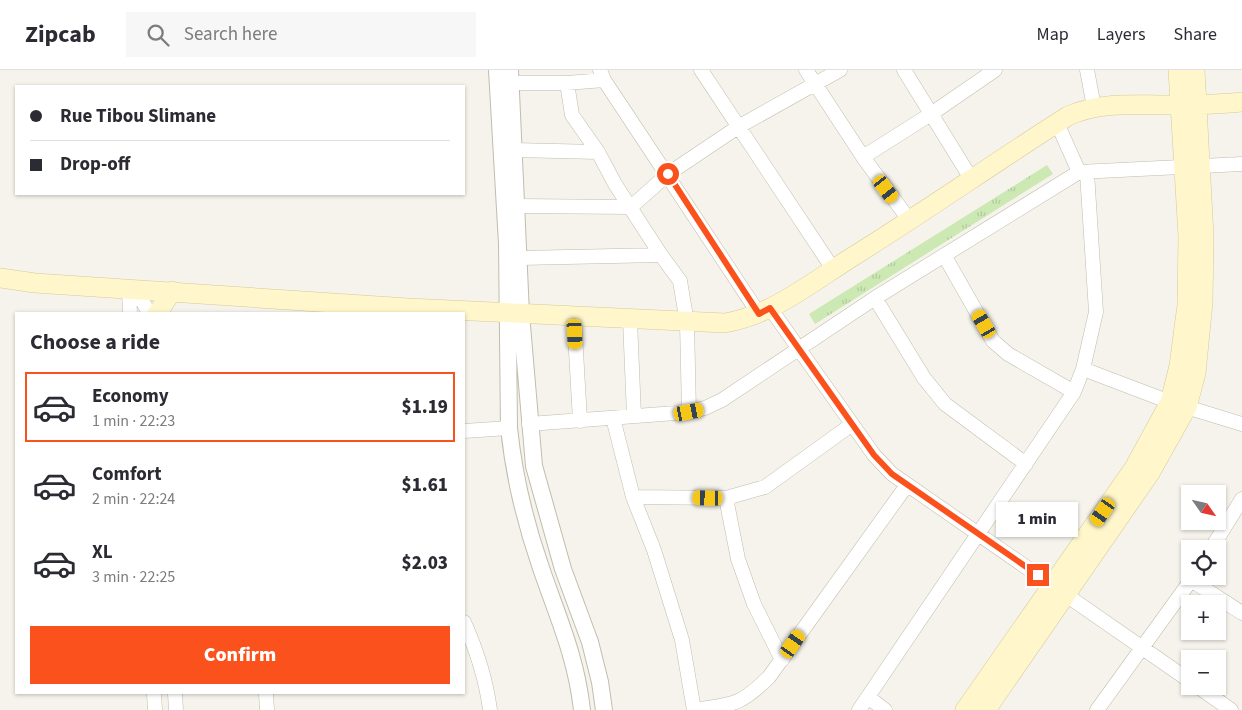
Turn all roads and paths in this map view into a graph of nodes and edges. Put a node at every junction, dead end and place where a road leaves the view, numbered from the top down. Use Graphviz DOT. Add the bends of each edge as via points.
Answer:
graph roads {
  1 [pos="701,70"];
  2 [pos="806,70"];
  3 [pos="840,70"];
  4 [pos="904,70"];
  5 [pos="995,70"];
  6 [pos="1087,70"];
  7 [pos="1178,70"];
  8 [pos="1195,70"];
  9 [pos="602,75"];
  10 [pos="504,76"];
  11 [pos="567,83"];
  12 [pos="816,84"];
  13 [pos="1242,102"];
  14 [pos="1189,106"];
  15 [pos="1094,107"];
  16 [pos="931,114"];
  17 [pos="1057,123"];
  18 [pos="738,127"];
  19 [pos="514,150"];
  20 [pos="598,152"];
  21 [pos="863,157"];
  22 [pos="1242,164"];
  23 [pos="1191,166"];
  24 [pos="1083,173"];
  25 [pos="668,174"];
  26 [pos="972,180"];
  27 [pos="517,206"];
  28 [pos="631,207"];
  29 [pos="910,220"];
  30 [pos="944,255"];
  31 [pos="661,256"];
  32 [pos="520,258"];
  33 [pos="833,269"];
  34 [pos="0,278"];
  35 [pos="132,289"];
  36 [pos="172,291"];
  37 [pos="875,298"];
  38 [pos="408,311"];
  39 [pos="764,311"];
  40 [pos="130,312"];
  41 [pos="149,312"];
  42 [pos="158,312"];
  43 [pos="443,312"];
  44 [pos="465,313"];
  45 [pos="514,314"];
  46 [pos="574,316"];
  47 [pos="630,320"];
  48 [pos="687,323"];
  49 [pos="800,350"];
  50 [pos="1083,369"];
  51 [pos="1074,392"];
  52 [pos="1179,404"];
  53 [pos="689,412"];
  54 [pos="634,416"];
  55 [pos="614,418"];
  56 [pos="580,421"];
  57 [pos="529,424"];
  58 [pos="1242,424"];
  59 [pos="851,425"];
  60 [pos="509,428"];
  61 [pos="465,431"];
  62 [pos="1026,464"];
  63 [pos="907,485"];
  64 [pos="633,497"];
  65 [pos="726,498"];
  66 [pos="1241,505"];
  67 [pos="977,533"];
  68 [pos="1217,540"];
  69 [pos="1187,585"];
  70 [pos="1202,585"];
  71 [pos="1059,590"];
  72 [pos="1242,613"];
  73 [pos="465,627"];
  74 [pos="469,645"];
  75 [pos="1142,648"];
  76 [pos="782,660"];
  77 [pos="1181,676"];
  78 [pos="154,694"];
  79 [pos="175,694"];
  80 [pos="266,694"];
  81 [pos="1210,695"];
  82 [pos="868,697"];
  83 [pos="154,710"];
  84 [pos="176,710"];
  85 [pos="267,710"];
  86 [pos="490,710"];
  87 [pos="582,710"];
  88 [pos="604,710"];
  89 [pos="694,710"];
  90 [pos="859,710"];
  91 [pos="885,710"];
  92 [pos="965,710"];
  93 [pos="986,710"];
  94 [pos="1097,710"];
  95 [pos="1231,710"];
  1 -- 18 [label="street"];
  2 -- 12 [label="street"];
  3 -- 12 [label="street"];
  4 -- 16 [label="street"];
  5 -- 16 [label="street"];
  6 -- 15 [label="street"];
  7 -- 14 [label="main road"];
  8 -- 14 [label="main road"];
  9 -- 11 [label="street"];
  9 -- 25 [label="street"];
  10 -- 11 [label="street"];
  10 -- 19 [label="street"];
  10 -- 45 [label="street" via="507,244"];
  11 -- 20 [label="street" via="572,116"];
  12 -- 18 [label="street"];
  12 -- 21 [label="street"];
  13 -- 14 [label="main road"];
  14 -- 15 [label="main road"];
  14 -- 23 [label="main road"];
  15 -- 17 [label="main road"];
  16 -- 21 [label="street"];
  16 -- 26 [label="street"];
  17 -- 24 [label="street"];
  17 -- 26 [label="main road"];
  18 -- 25 [label="street"];
  18 -- 33 [label="street"];
  19 -- 20 [label="street"];
  19 -- 27 [label="street"];
  20 -- 28 [label="street"];
  21 -- 29 [label="street"];
  22 -- 23 [label="street"];
  23 -- 24 [label="street"];
  23 -- 52 [label="main road" via="1204,236 1203,302 1196,373"];
  24 -- 30 [label="street"];
  24 -- 50 [label="street" via="1096,312"];
  25 -- 28 [label="street"];
  25 -- 39 [label="street"];
  26 -- 29 [label="main road"];
  27 -- 28 [label="street"];
  27 -- 32 [label="street"];
  28 -- 31 [label="street"];
  29 -- 33 [label="main road"];
  30 -- 37 [label="street"];
  30 -- 51 [label="street" via="994,341 1008,354"];
  31 -- 32 [label="street"];
  31 -- 48 [label="street" via="680,281"];
  32 -- 45 [label="street"];
  33 -- 39 [label="main road"];
  34 -- 35 [label="main road"];
  35 -- 36 [label="main road"];
  35 -- 40 [label="street"];
  35 -- 41 [label="street"];
  36 -- 38 [label="main road"];
  36 -- 42 [label="main road"];
  37 -- 49 [label="street"];
  37 -- 62 [label="street" via="924,378 945,404"];
  38 -- 43 [label="main road"];
  39 -- 48 [label="main road" via="725,324"];
  39 -- 49 [label="street"];
  44 -- 45 [label="main road"];
  45 -- 46 [label="main road"];
  45 -- 57 [label="street"];
  45 -- 60 [label="street"];
  46 -- 47 [label="main road"];
  46 -- 56 [label="street"];
  47 -- 48 [label="main road"];
  47 -- 54 [label="street"];
  48 -- 53 [label="street"];
  49 -- 53 [label="street" via="722,400"];
  49 -- 59 [label="street"];
  50 -- 51 [label="street"];
  50 -- 52 [label="street"];
  51 -- 62 [label="street"];
  52 -- 58 [label="street"];
  52 -- 71 [label="main road" via="1150,473"];
  53 -- 54 [label="street"];
  54 -- 55 [label="street"];
  55 -- 56 [label="street"];
  55 -- 64 [label="street"];
  56 -- 57 [label="street"];
  57 -- 88 [label="street" via="534,466 547,516 590,642"];
  59 -- 63 [label="street" via="874,455"];
  59 -- 65 [label="street" via="765,487"];
  60 -- 61 [label="street"];
  60 -- 87 [label="street" via="520,496 541,568 572,652"];
  62 -- 67 [label="street"];
  63 -- 67 [label="street"];
  63 -- 76 [label="street"];
  64 -- 65 [label="street"];
  64 -- 89 [label="street" via="654,550 682,640"];
  65 -- 76 [label="street" via="738,560 754,604"];
  66 -- 68 [label="street"];
  67 -- 71 [label="street"];
  67 -- 82 [label="street"];
  69 -- 75 [label="street"];
  70 -- 72 [label="street"];
  71 -- 75 [label="street"];
  71 -- 92 [label="main road"];
  71 -- 93 [label="main road"];
  73 -- 74 [label="street"];
  74 -- 86 [label="street" via="485,680"];
  75 -- 77 [label="street"];
  75 -- 94 [label="street"];
  76 -- 89 [label="street" via="769,678 743,700"];
  78 -- 83 [label="street"];
  79 -- 84 [label="street"];
  80 -- 85 [label="street"];
  81 -- 95 [label="street"];
  82 -- 90 [label="street"];
  82 -- 91 [label="street"];
}
